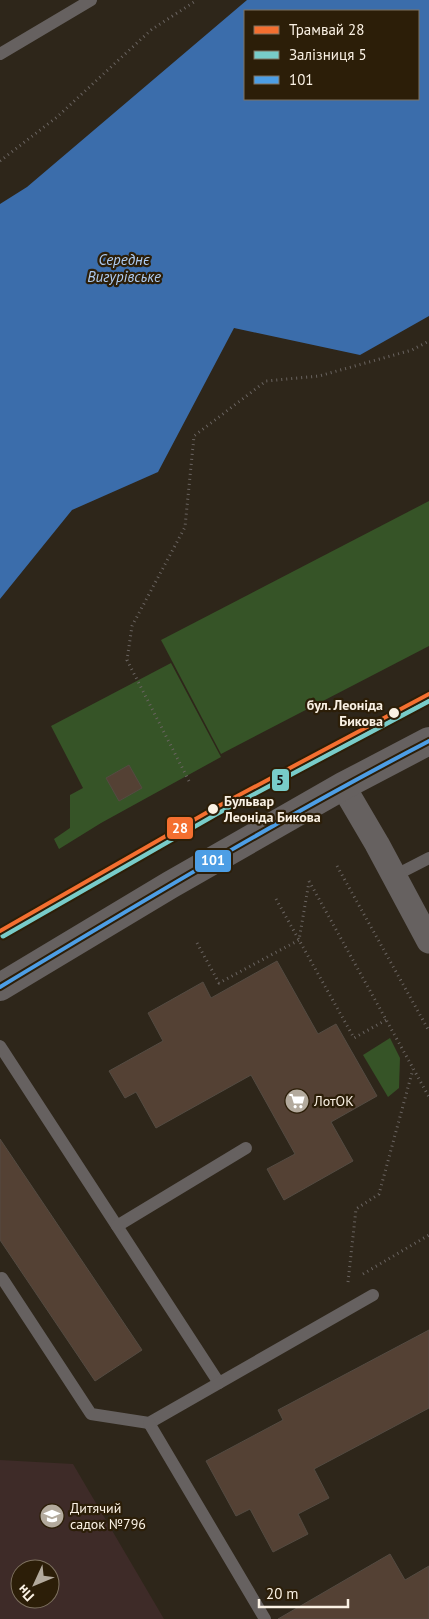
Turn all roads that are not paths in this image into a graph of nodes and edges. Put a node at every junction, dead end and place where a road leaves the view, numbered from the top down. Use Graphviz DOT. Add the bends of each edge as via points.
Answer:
graph roads {
  1 [pos="91,0"];
  2 [pos="0,54"];
  3 [pos="429,741"];
  4 [pos="343,786"];
  5 [pos="429,858"];
  6 [pos="394,876"];
  7 [pos="429,941"];
  8 [pos="0,987"];
  9 [pos="0,1046"];
  10 [pos="246,1148"];
  11 [pos="117,1226"];
  12 [pos="0,1279"];
  13 [pos="373,1295"];
  14 [pos="219,1383"];
  15 [pos="148,1423"];
  16 [pos="265,1619"];
  1 -- 2 [label="lane"];
  3 -- 4 [label="street"];
  4 -- 6 [label="street"];
  4 -- 8 [label="street"];
  5 -- 6 [label="lane"];
  6 -- 7 [label="street"];
  9 -- 11 [label="lane"];
  10 -- 11 [label="lane"];
  11 -- 14 [label="lane"];
  12 -- 15 [label="lane" via="91,1414"];
  13 -- 14 [label="lane"];
  14 -- 15 [label="lane"];
  15 -- 16 [label="lane"];
}
